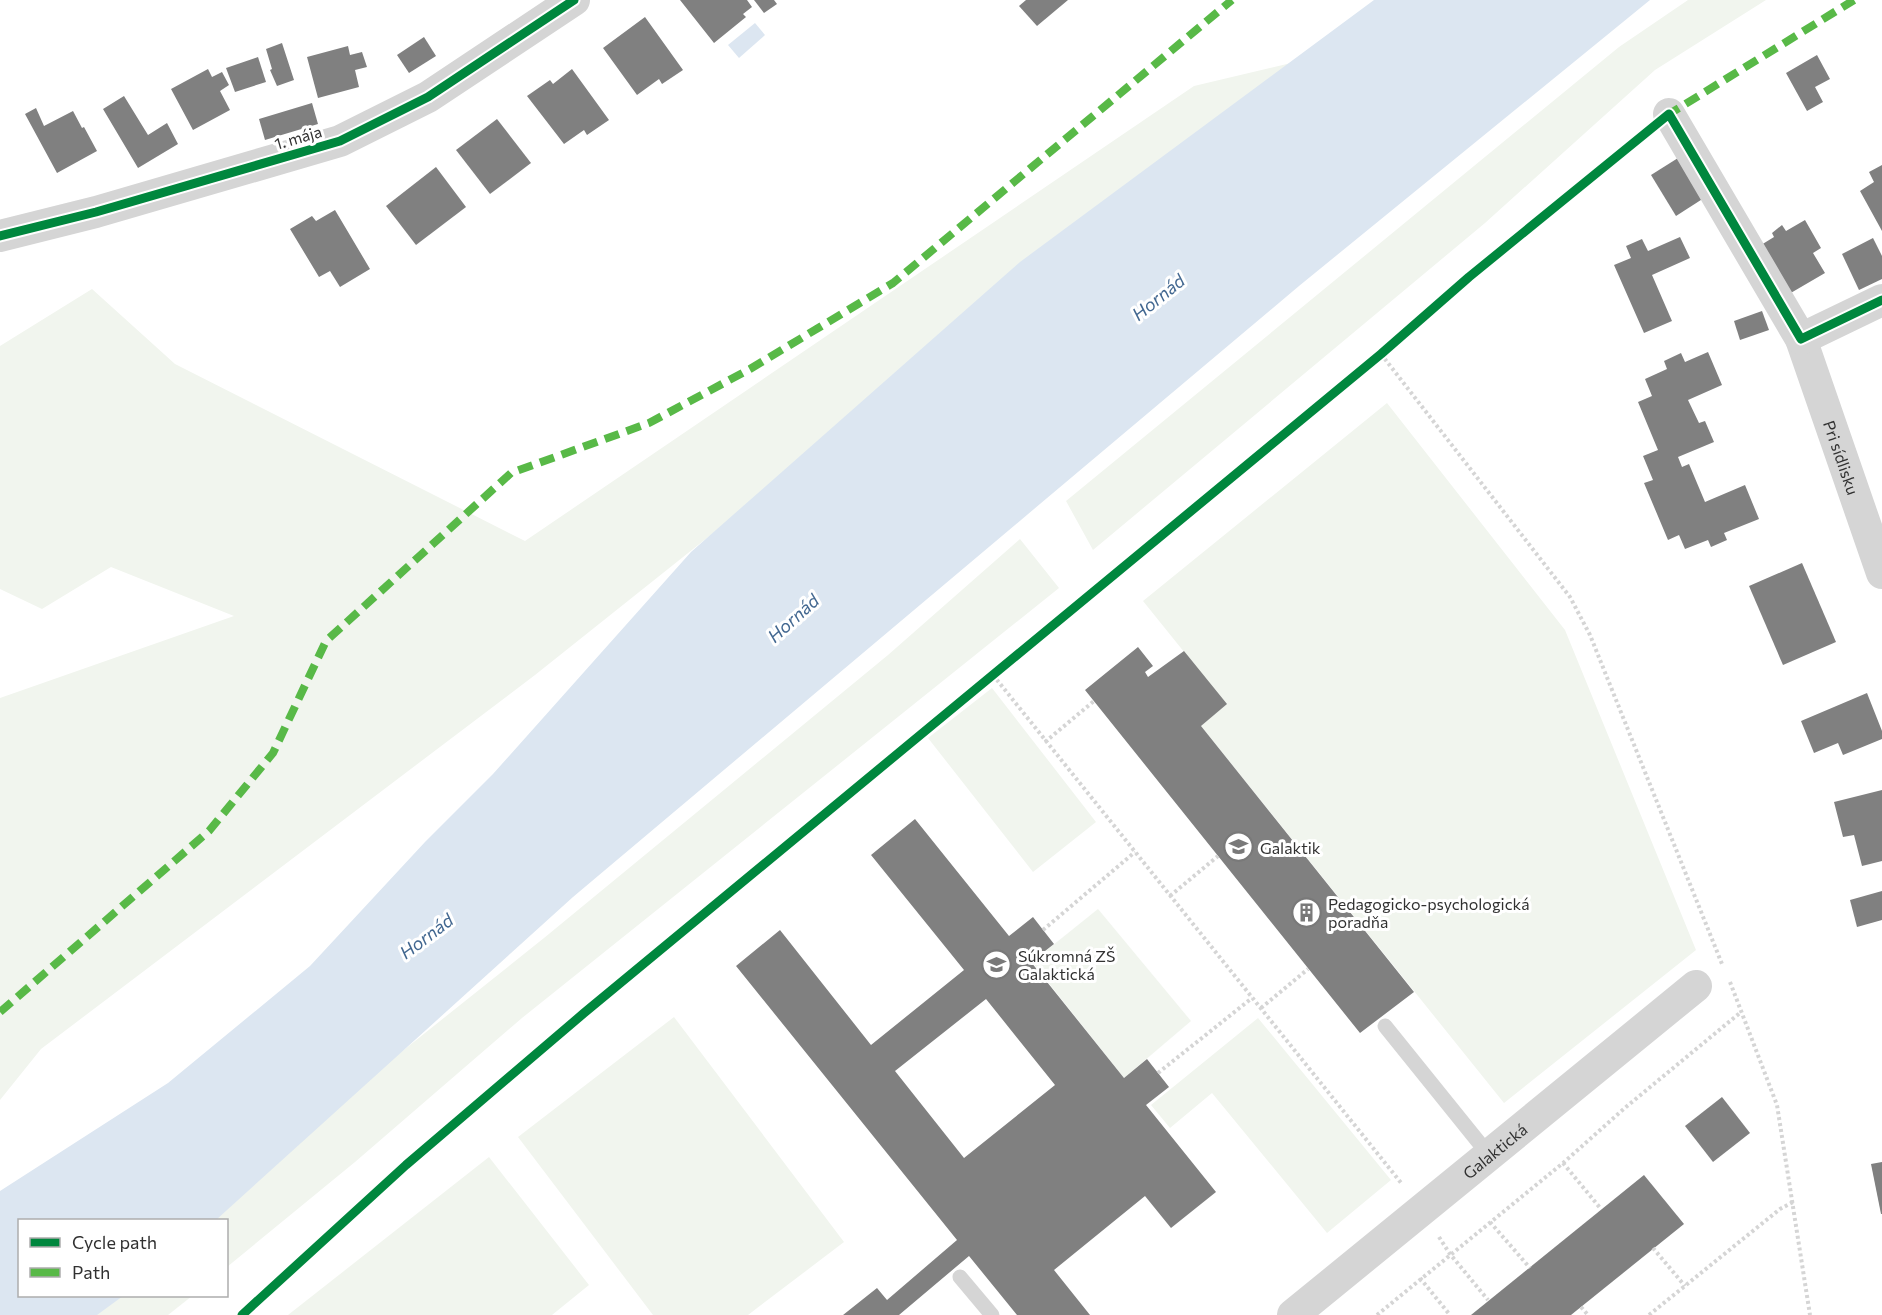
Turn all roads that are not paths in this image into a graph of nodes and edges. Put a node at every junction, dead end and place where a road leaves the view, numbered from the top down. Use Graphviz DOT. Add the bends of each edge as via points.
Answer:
graph roads {
  1 [pos="574,0"];
  2 [pos="1669,114"];
  3 [pos="0,236"];
  4 [pos="1882,300"];
  5 [pos="1801,339"];
  6 [pos="1882,573"];
  7 [pos="1696,986"];
  8 [pos="1385,1026"];
  9 [pos="1489,1155"];
  10 [pos="960,1278"];
  11 [pos="992,1315"];
  12 [pos="1293,1315"];
  1 -- 3 [label="street, 1. mája" via="428,97 339,141"];
  2 -- 5 [label="street, Pri sídlisku"];
  4 -- 5 [label="street"];
  5 -- 6 [label="street, Pri sídlisku"];
  7 -- 9 [label="street, Galaktická"];
  8 -- 9 [label="lane"];
  9 -- 12 [label="street, Galaktická"];
  10 -- 11 [label="lane"];
}
